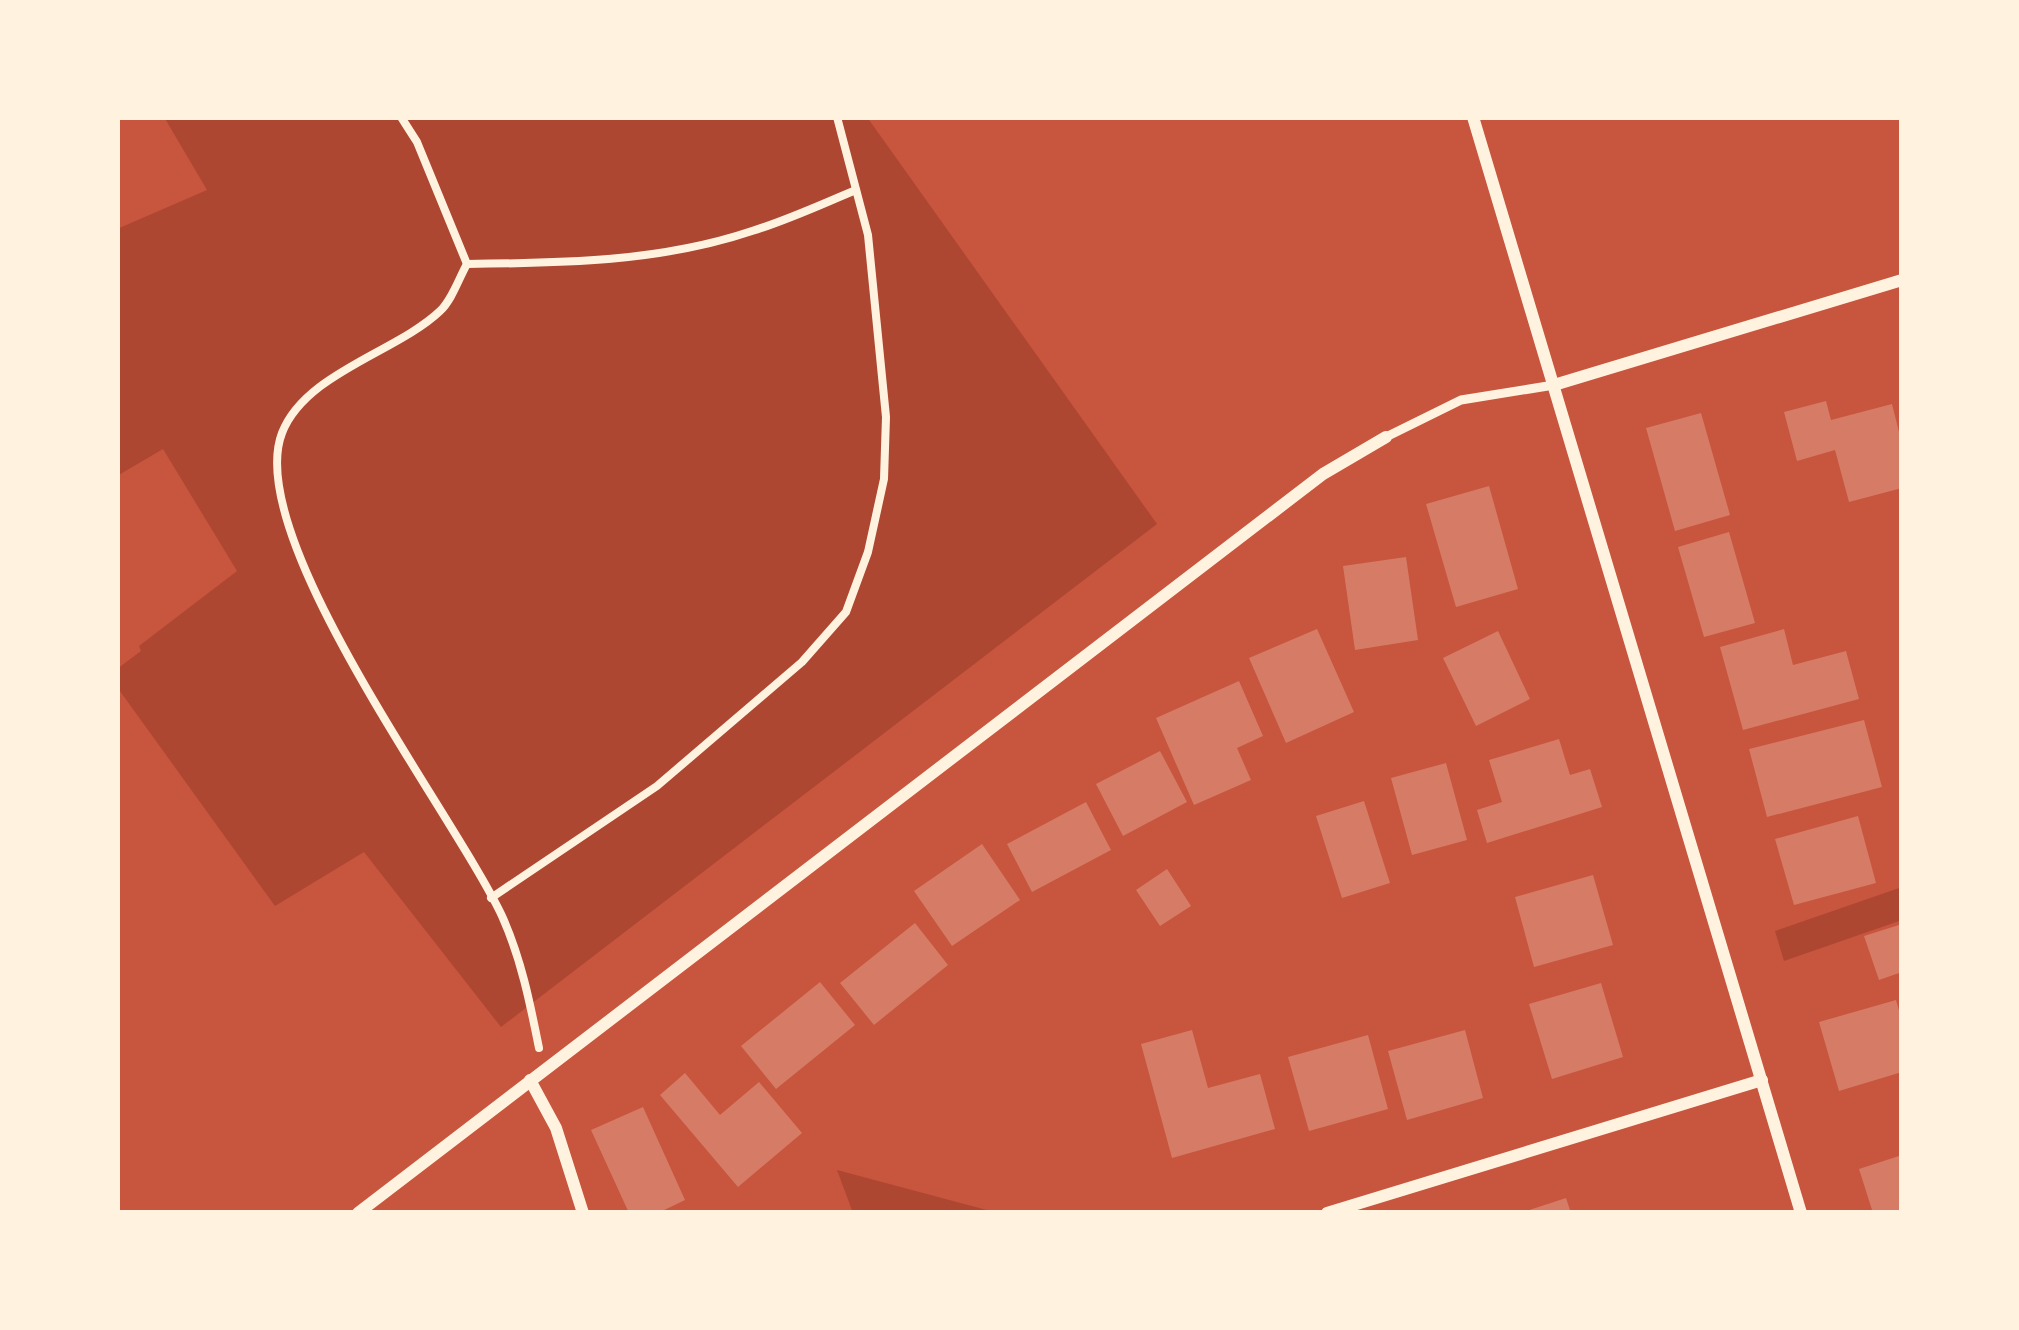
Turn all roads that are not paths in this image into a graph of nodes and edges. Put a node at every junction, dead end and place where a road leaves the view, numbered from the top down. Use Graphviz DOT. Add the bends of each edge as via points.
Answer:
graph roads {
  1 [pos="1473,117"];
  2 [pos="1902,280"];
  3 [pos="1554,385"];
  4 [pos="1386,437"];
  5 [pos="530,1080"];
  6 [pos="1762,1080"];
  7 [pos="358,1213"];
  8 [pos="584,1213"];
  9 [pos="1327,1213"];
  10 [pos="1802,1213"];
  1 -- 3 [label="street"];
  2 -- 3 [label="street"];
  3 -- 4 [label="lane" via="1461,400"];
  3 -- 6 [label="street"];
  4 -- 5 [label="street" via="1323,474"];
  5 -- 7 [label="street"];
  5 -- 8 [label="street" via="556,1128"];
  6 -- 9 [label="street"];
  6 -- 10 [label="street"];
}
